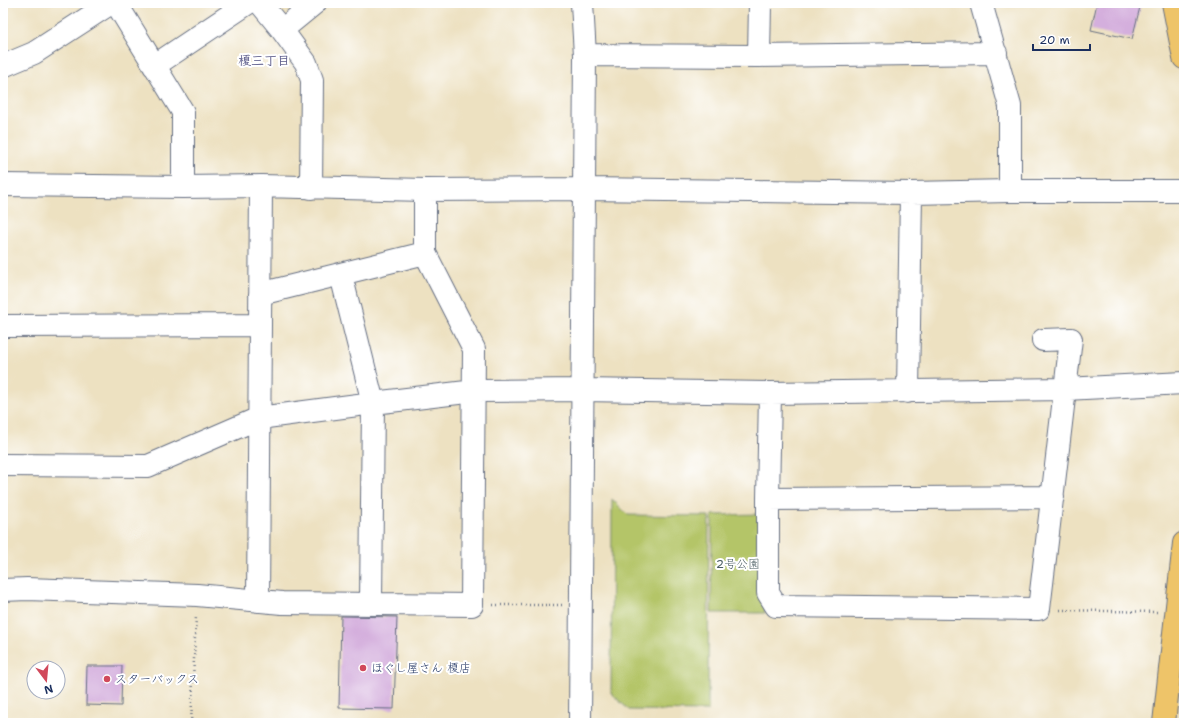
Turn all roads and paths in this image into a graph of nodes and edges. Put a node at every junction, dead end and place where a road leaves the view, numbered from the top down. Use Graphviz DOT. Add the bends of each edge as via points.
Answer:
graph roads {
  1 [pos="111,3"];
  2 [pos="116,3"];
  3 [pos="248,3"];
  4 [pos="260,3"];
  5 [pos="315,3"];
  6 [pos="582,3"];
  7 [pos="760,3"];
  8 [pos="981,3"];
  9 [pos="1173,3"];
  10 [pos="282,30"];
  11 [pos="996,53"];
  12 [pos="585,55"];
  13 [pos="759,56"];
  14 [pos="1184,58"];
  15 [pos="3,66"];
  16 [pos="154,66"];
  17 [pos="3,185"];
  18 [pos="261,186"];
  19 [pos="183,187"];
  20 [pos="311,188"];
  21 [pos="584,188"];
  22 [pos="425,190"];
  23 [pos="1184,191"];
  24 [pos="1010,192"];
  25 [pos="911,193"];
  26 [pos="425,253"];
  27 [pos="341,275"];
  28 [pos="260,294"];
  29 [pos="260,325"];
  30 [pos="3,326"];
  31 [pos="1043,340"];
  32 [pos="1184,383"];
  33 [pos="1065,389"];
  34 [pos="582,390"];
  35 [pos="475,392"];
  36 [pos="908,392"];
  37 [pos="770,394"];
  38 [pos="373,403"];
  39 [pos="260,418"];
  40 [pos="3,465"];
  41 [pos="768,498"];
  42 [pos="1053,498"];
  43 [pos="1184,543"];
  44 [pos="3,590"];
  45 [pos="197,595"];
  46 [pos="258,601"];
  47 [pos="371,604"];
  48 [pos="472,605"];
  49 [pos="581,606"];
  50 [pos="1039,609"];
  51 [pos="1177,613"];
  52 [pos="191,723"];
  53 [pos="580,723"];
  54 [pos="1164,723"];
  1 -- 15 [label="street" via="34,53"];
  2 -- 16 [label="street"];
  3 -- 16 [label="street"];
  4 -- 10 [label="street"];
  5 -- 10 [label="street"];
  6 -- 12 [label="street"];
  7 -- 13 [label="street"];
  8 -- 11 [label="street"];
  9 -- 14 [label="main road"];
  10 -- 20 [label="street" via="306,63 312,80"];
  11 -- 13 [label="street"];
  11 -- 24 [label="street" via="1010,106"];
  12 -- 13 [label="street"];
  12 -- 21 [label="street"];
  16 -- 19 [label="street" via="183,112"];
  17 -- 19 [label="street"];
  18 -- 19 [label="street"];
  18 -- 20 [label="street"];
  18 -- 28 [label="street"];
  20 -- 22 [label="street"];
  21 -- 22 [label="street"];
  21 -- 25 [label="street"];
  21 -- 34 [label="street"];
  22 -- 26 [label="street"];
  23 -- 24 [label="street"];
  24 -- 25 [label="street"];
  25 -- 36 [label="street"];
  26 -- 27 [label="street"];
  26 -- 35 [label="street" via="474,349"];
  27 -- 28 [label="street"];
  27 -- 38 [label="street"];
  28 -- 29 [label="street"];
  29 -- 30 [label="street"];
  29 -- 39 [label="street"];
  31 -- 33 [label="street" via="1071,339"];
  32 -- 33 [label="street"];
  33 -- 36 [label="street"];
  33 -- 42 [label="street"];
  34 -- 35 [label="street"];
  34 -- 37 [label="street"];
  34 -- 49 [label="street"];
  35 -- 38 [label="street"];
  35 -- 48 [label="street"];
  36 -- 37 [label="street"];
  37 -- 41 [label="street"];
  38 -- 39 [label="street"];
  38 -- 47 [label="street"];
  39 -- 40 [label="street" via="148,466"];
  39 -- 46 [label="street"];
  41 -- 42 [label="street"];
  41 -- 50 [label="street" via="768,593 776,606"];
  42 -- 50 [label="street"];
  43 -- 51 [label="main road"];
  44 -- 45 [label="street"];
  45 -- 46 [label="street"];
  45 -- 52 [label="path"];
  46 -- 47 [label="street"];
  47 -- 48 [label="street"];
  48 -- 49 [label="path"];
  49 -- 53 [label="street"];
  50 -- 51 [label="path"];
  51 -- 54 [label="main road"];
}
